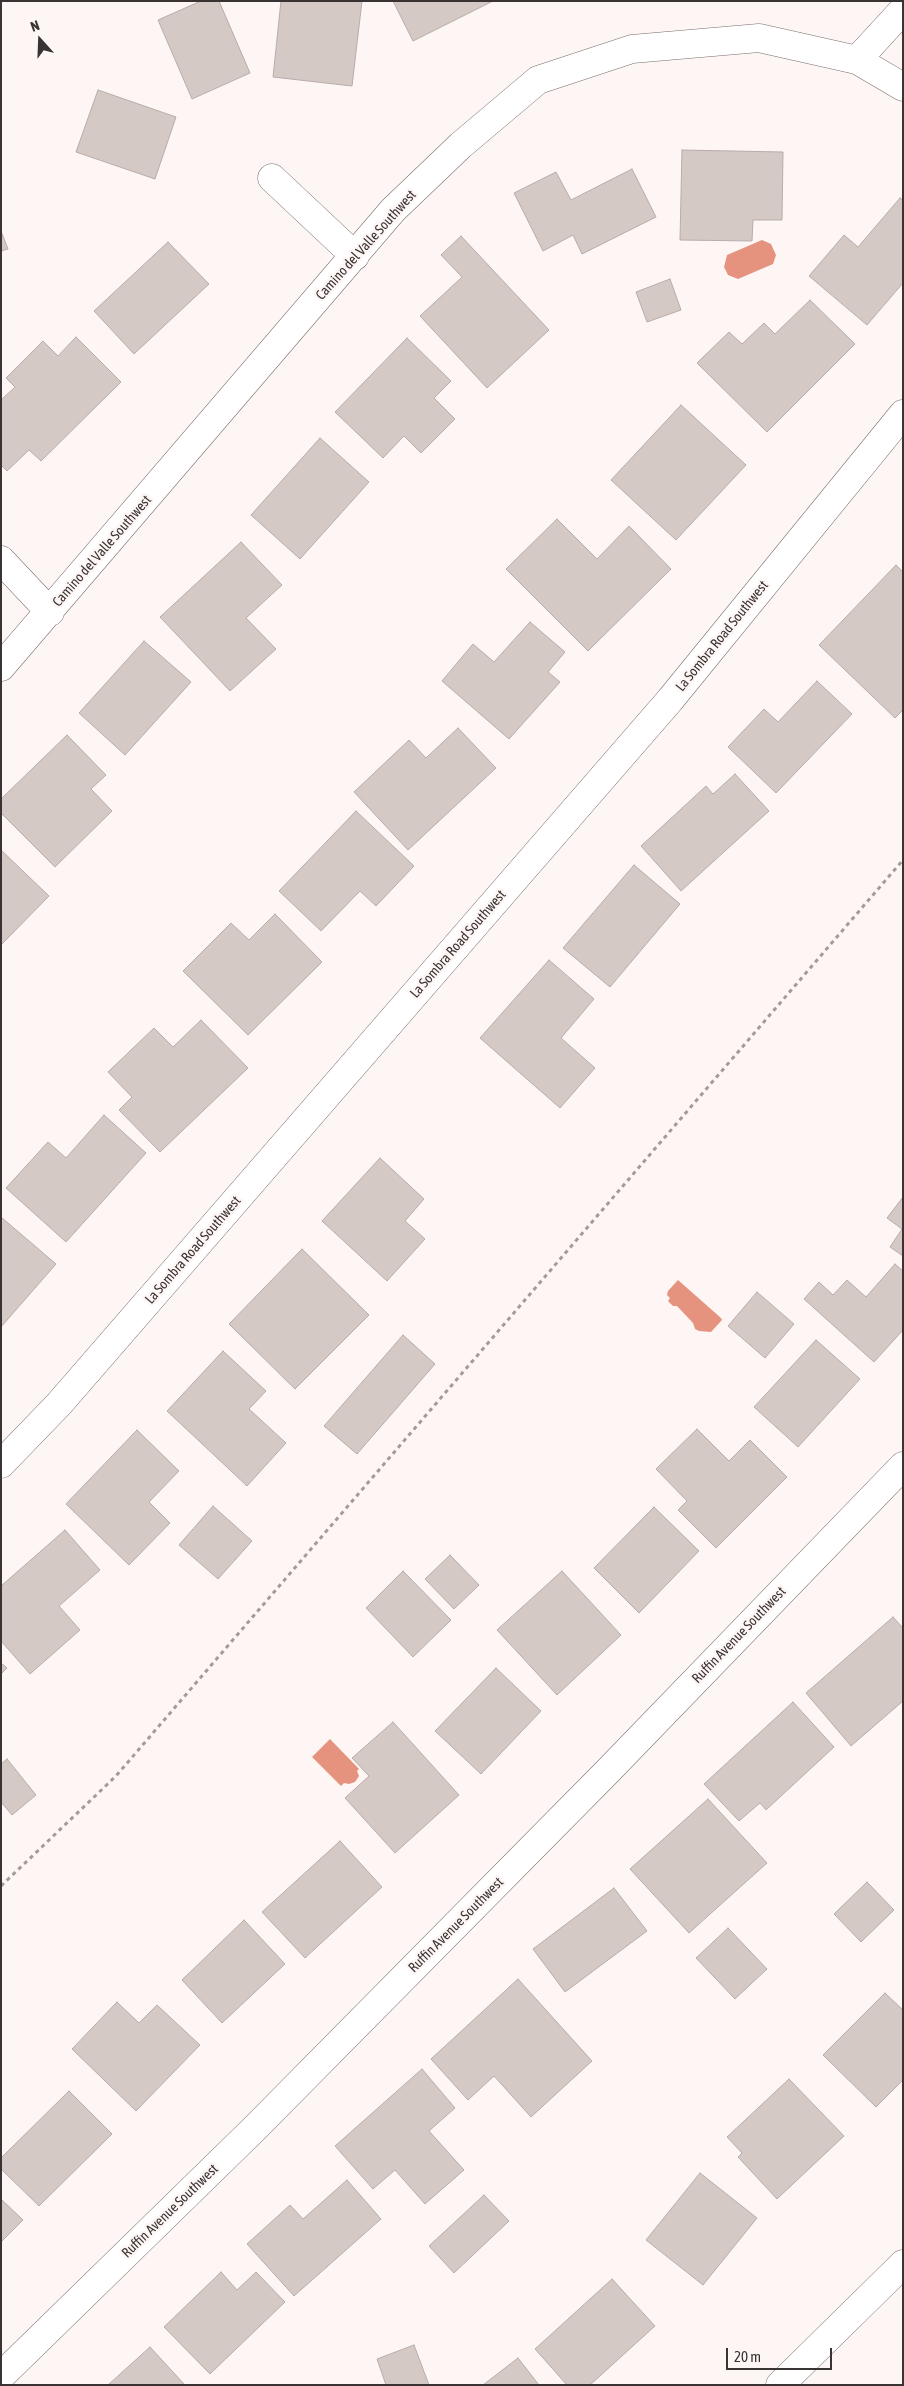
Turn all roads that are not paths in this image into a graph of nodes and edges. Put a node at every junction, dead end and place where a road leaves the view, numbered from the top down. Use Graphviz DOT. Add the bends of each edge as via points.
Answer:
graph roads {
  1 [pos="903,10"];
  2 [pos="857,60"];
  3 [pos="903,88"];
  4 [pos="272,178"];
  5 [pos="355,256"];
  6 [pos="903,414"];
  7 [pos="1,560"];
  8 [pos="50,612"];
  9 [pos="1,668"];
  10 [pos="1,1464"];
  11 [pos="903,1466"];
  12 [pos="903,2264"];
  13 [pos="1,2376"];
  14 [pos="780,2385"];
  1 -- 2 [label="street"];
  2 -- 3 [label="street, Camino del Valle Southwest"];
  2 -- 5 [label="street, Camino del Valle Southwest" via="759,38 632,49 538,80 461,144 393,210"];
  4 -- 5 [label="street"];
  5 -- 8 [label="street, Camino del Valle Southwest"];
  6 -- 10 [label="street, La Sombra Road Southwest" via="670,700 59,1404"];
  7 -- 8 [label="street"];
  8 -- 9 [label="street, Camino del Valle Southwest"];
  11 -- 13 [label="street, Ruffin Avenue Southwest" via="255,2128"];
  12 -- 14 [label="street"];
}
